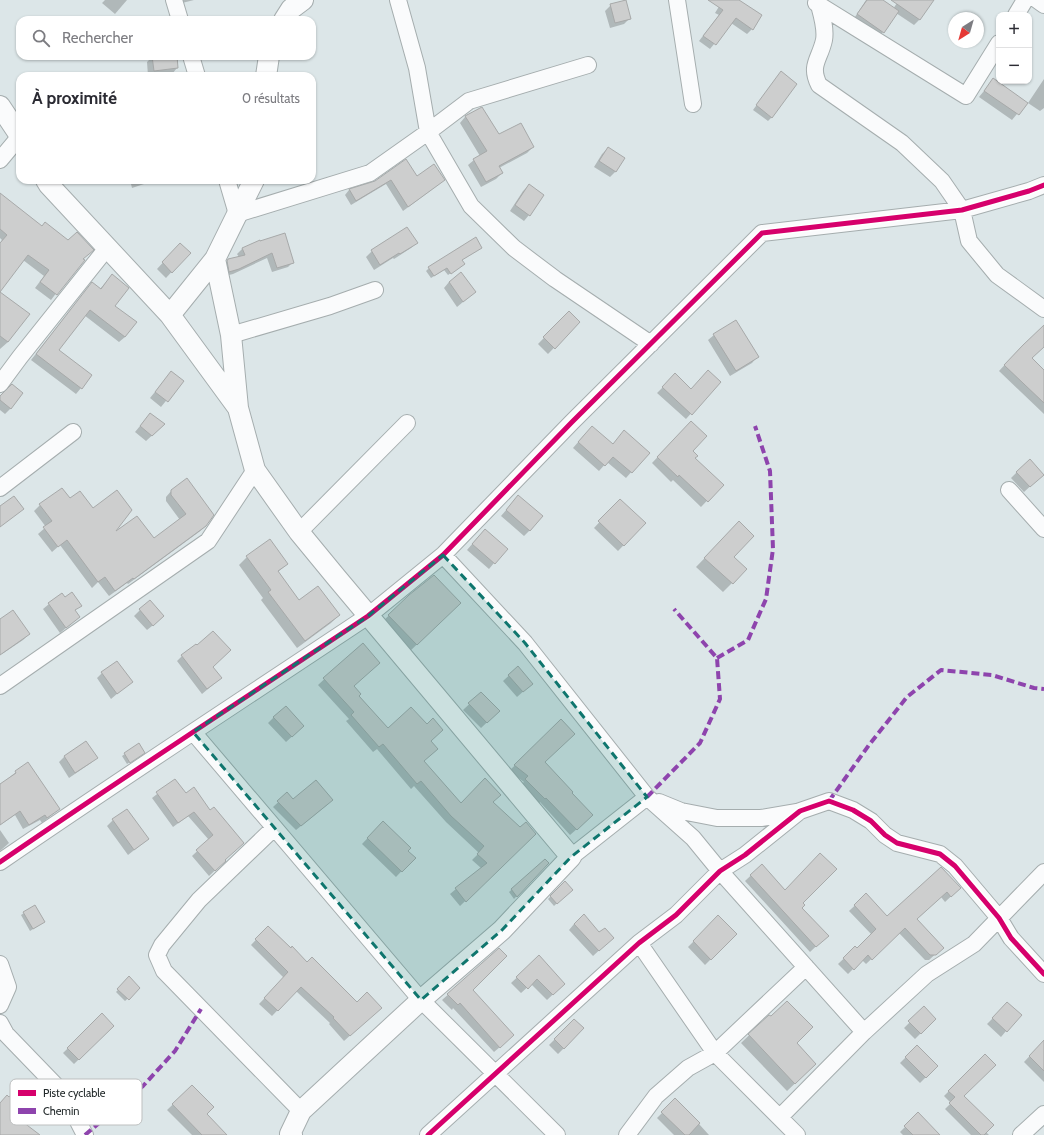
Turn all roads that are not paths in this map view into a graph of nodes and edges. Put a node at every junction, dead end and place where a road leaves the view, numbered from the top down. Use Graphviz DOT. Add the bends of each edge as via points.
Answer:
graph roads {
  1 [pos="174,0"];
  2 [pos="303,0"];
  3 [pos="398,0"];
  4 [pos="677,0"];
  5 [pos="1025,0"];
  6 [pos="1037,0"];
  7 [pos="816,3"];
  8 [pos="1044,5"];
  9 [pos="1018,12"];
  10 [pos="179,16"];
  11 [pos="287,16"];
  12 [pos="996,48"];
  13 [pos="192,60"];
  14 [pos="268,60"];
  15 [pos="588,65"];
  16 [pos="196,72"];
  17 [pos="266,72"];
  18 [pos="693,104"];
  19 [pos="0,106"];
  20 [pos="16,130"];
  21 [pos="428,132"];
  22 [pos="16,141"];
  23 [pos="0,160"];
  24 [pos="48,184"];
  25 [pos="228,184"];
  26 [pos="252,184"];
  27 [pos="1044,185"];
  28 [pos="962,210"];
  29 [pos="237,214"];
  30 [pos="107,248"];
  31 [pos="215,259"];
  32 [pos="376,290"];
  33 [pos="1044,309"];
  34 [pos="170,315"];
  35 [pos="231,335"];
  36 [pos="651,344"];
  37 [pos="0,384"];
  38 [pos="238,408"];
  39 [pos="407,423"];
  40 [pos="73,432"];
  41 [pos="255,470"];
  42 [pos="0,488"];
  43 [pos="1009,490"];
  44 [pos="1044,529"];
  45 [pos="299,532"];
  46 [pos="442,555"];
  47 [pos="368,616"];
  48 [pos="0,686"];
  49 [pos="193,732"];
  50 [pos="647,797"];
  51 [pos="800,811"];
  52 [pos="274,828"];
  53 [pos="571,857"];
  54 [pos="0,862"];
  55 [pos="720,871"];
  56 [pos="1044,872"];
  57 [pos="999,918"];
  58 [pos="639,943"];
  59 [pos="0,964"];
  60 [pos="806,966"];
  61 [pos="1044,974"];
  62 [pos="421,1000"];
  63 [pos="0,1005"];
  64 [pos="0,1023"];
  65 [pos="864,1032"];
  66 [pos="715,1053"];
  67 [pos="495,1075"];
  68 [pos="50,1079"];
  69 [pos="301,1111"];
  70 [pos="1044,1114"];
  71 [pos="780,1117"];
  72 [pos="80,1125"];
  73 [pos="85,1135"];
  74 [pos="290,1135"];
  75 [pos="428,1135"];
  76 [pos="557,1135"];
  77 [pos="627,1135"];
  78 [pos="797,1135"];
  79 [pos="1021,1135"];
  1 -- 10 [label="street"];
  2 -- 11 [label="street"];
  3 -- 21 [label="street" via="418,68"];
  4 -- 18 [label="street"];
  5 -- 9 [label="street"];
  6 -- 8 [label="street"];
  7 -- 12 [label="street" via="966,96"];
  7 -- 28 [label="street" via="824,24 824,39 814,75 819,85 902,143 942,181"];
  13 -- 16 [label="street"];
  14 -- 17 [label="street"];
  15 -- 21 [label="street" via="469,101"];
  19 -- 20 [label="street"];
  21 -- 29 [label="street" via="370,173"];
  21 -- 36 [label="street" via="471,206 514,248"];
  22 -- 23 [label="street"];
  24 -- 30 [label="street"];
  25 -- 29 [label="street"];
  26 -- 29 [label="street"];
  27 -- 28 [label="street"];
  28 -- 33 [label="street" via="969,241 997,275"];
  28 -- 36 [label="street" via="762,233"];
  29 -- 31 [label="street"];
  30 -- 34 [label="street"];
  30 -- 37 [label="street"];
  31 -- 34 [label="street"];
  31 -- 35 [label="street"];
  32 -- 35 [label="street"];
  34 -- 38 [label="street"];
  35 -- 38 [label="street"];
  36 -- 46 [label="street"];
  38 -- 41 [label="street"];
  39 -- 45 [label="street"];
  40 -- 42 [label="street"];
  41 -- 45 [label="street"];
  41 -- 48 [label="street" via="208,541"];
  43 -- 44 [label="street"];
  45 -- 47 [label="street"];
  46 -- 47 [label="street"];
  46 -- 50 [label="street" via="525,643"];
  47 -- 49 [label="street"];
  47 -- 53 [label="street"];
  49 -- 52 [label="street"];
  49 -- 54 [label="street"];
  50 -- 51 [label="street" via="681,811 717,818 761,818"];
  50 -- 53 [label="street"];
  50 -- 55 [label="street" via="693,838"];
  51 -- 55 [label="street" via="745,855"];
  51 -- 57 [label="street" via="829,801 853,810 871,821 885,836 897,843 940,854 955,866"];
  52 -- 62 [label="street"];
  52 -- 69 [label="street" via="200,900 162,945 157,956 164,971"];
  53 -- 62 [label="street" via="502,930"];
  55 -- 58 [label="street" via="676,915"];
  55 -- 60 [label="street"];
  56 -- 57 [label="street"];
  57 -- 61 [label="street" via="1011,938"];
  57 -- 65 [label="street" via="974,944 927,974"];
  58 -- 66 [label="street"];
  58 -- 67 [label="street"];
  59 -- 63 [label="street" via="8,987"];
  60 -- 65 [label="street"];
  60 -- 66 [label="street"];
  62 -- 67 [label="street"];
  62 -- 69 [label="street"];
  64 -- 68 [label="street" via="6,1034"];
  65 -- 71 [label="street"];
  66 -- 71 [label="street"];
  66 -- 77 [label="street" via="688,1068 656,1096"];
  67 -- 75 [label="street"];
  67 -- 76 [label="street"];
  69 -- 74 [label="street"];
  70 -- 79 [label="street"];
  71 -- 78 [label="street"];
  72 -- 73 [label="street"];
}
